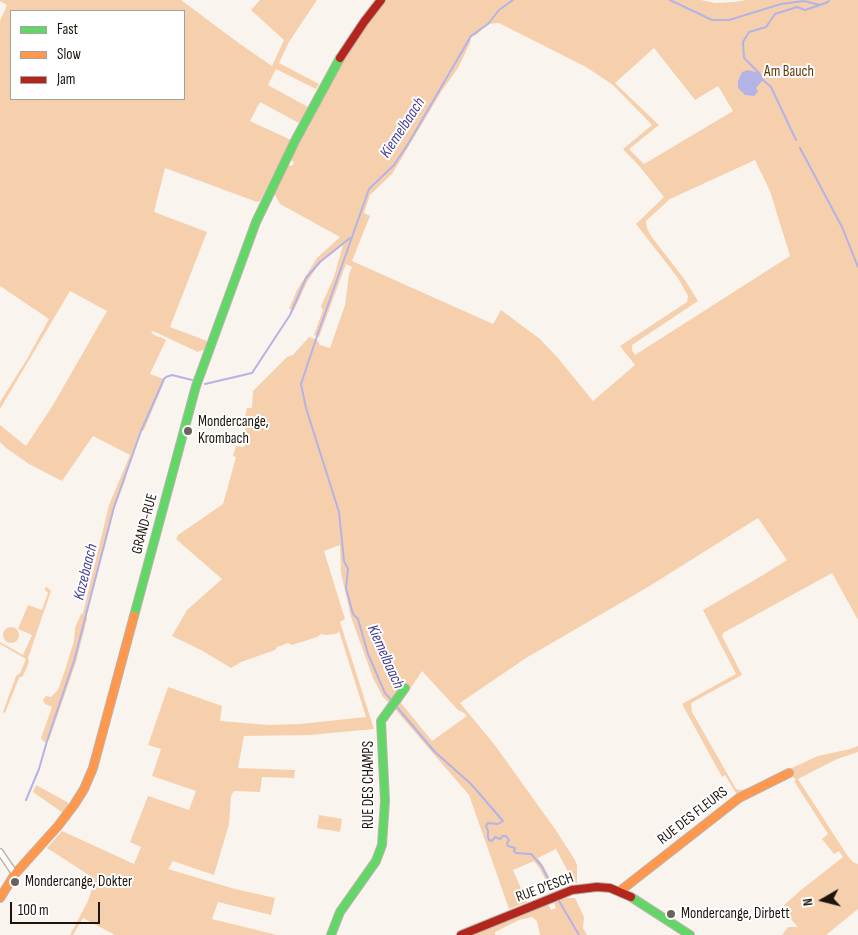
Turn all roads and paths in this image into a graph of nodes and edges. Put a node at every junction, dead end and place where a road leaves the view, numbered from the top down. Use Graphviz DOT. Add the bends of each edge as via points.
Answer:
graph roads {
  1 [pos="381,0"];
  2 [pos="405,688"];
  3 [pos="789,773"];
  4 [pos="0,852"];
  5 [pos="15,874"];
  6 [pos="620,891"];
  7 [pos="0,898"];
  8 [pos="331,935"];
  9 [pos="461,935"];
  10 [pos="690,935"];
  1 -- 5 [label="main road, GRAND-RUE" via="344,52 295,141 256,222 196,386 93,768 74,805"];
  2 -- 8 [label="main road, RUE DES CHAMPS" via="381,721 385,801 382,845 376,861 340,912"];
  3 -- 6 [label="main road, RUE DES FLEURS" via="739,798"];
  4 -- 5 [label="street"];
  5 -- 7 [label="main road, GRAND-RUE"];
  6 -- 9 [label="main road, RUE D'ESCH" via="597,886 577,889"];
  6 -- 10 [label="main road, RUE D'ESCH"];
}
